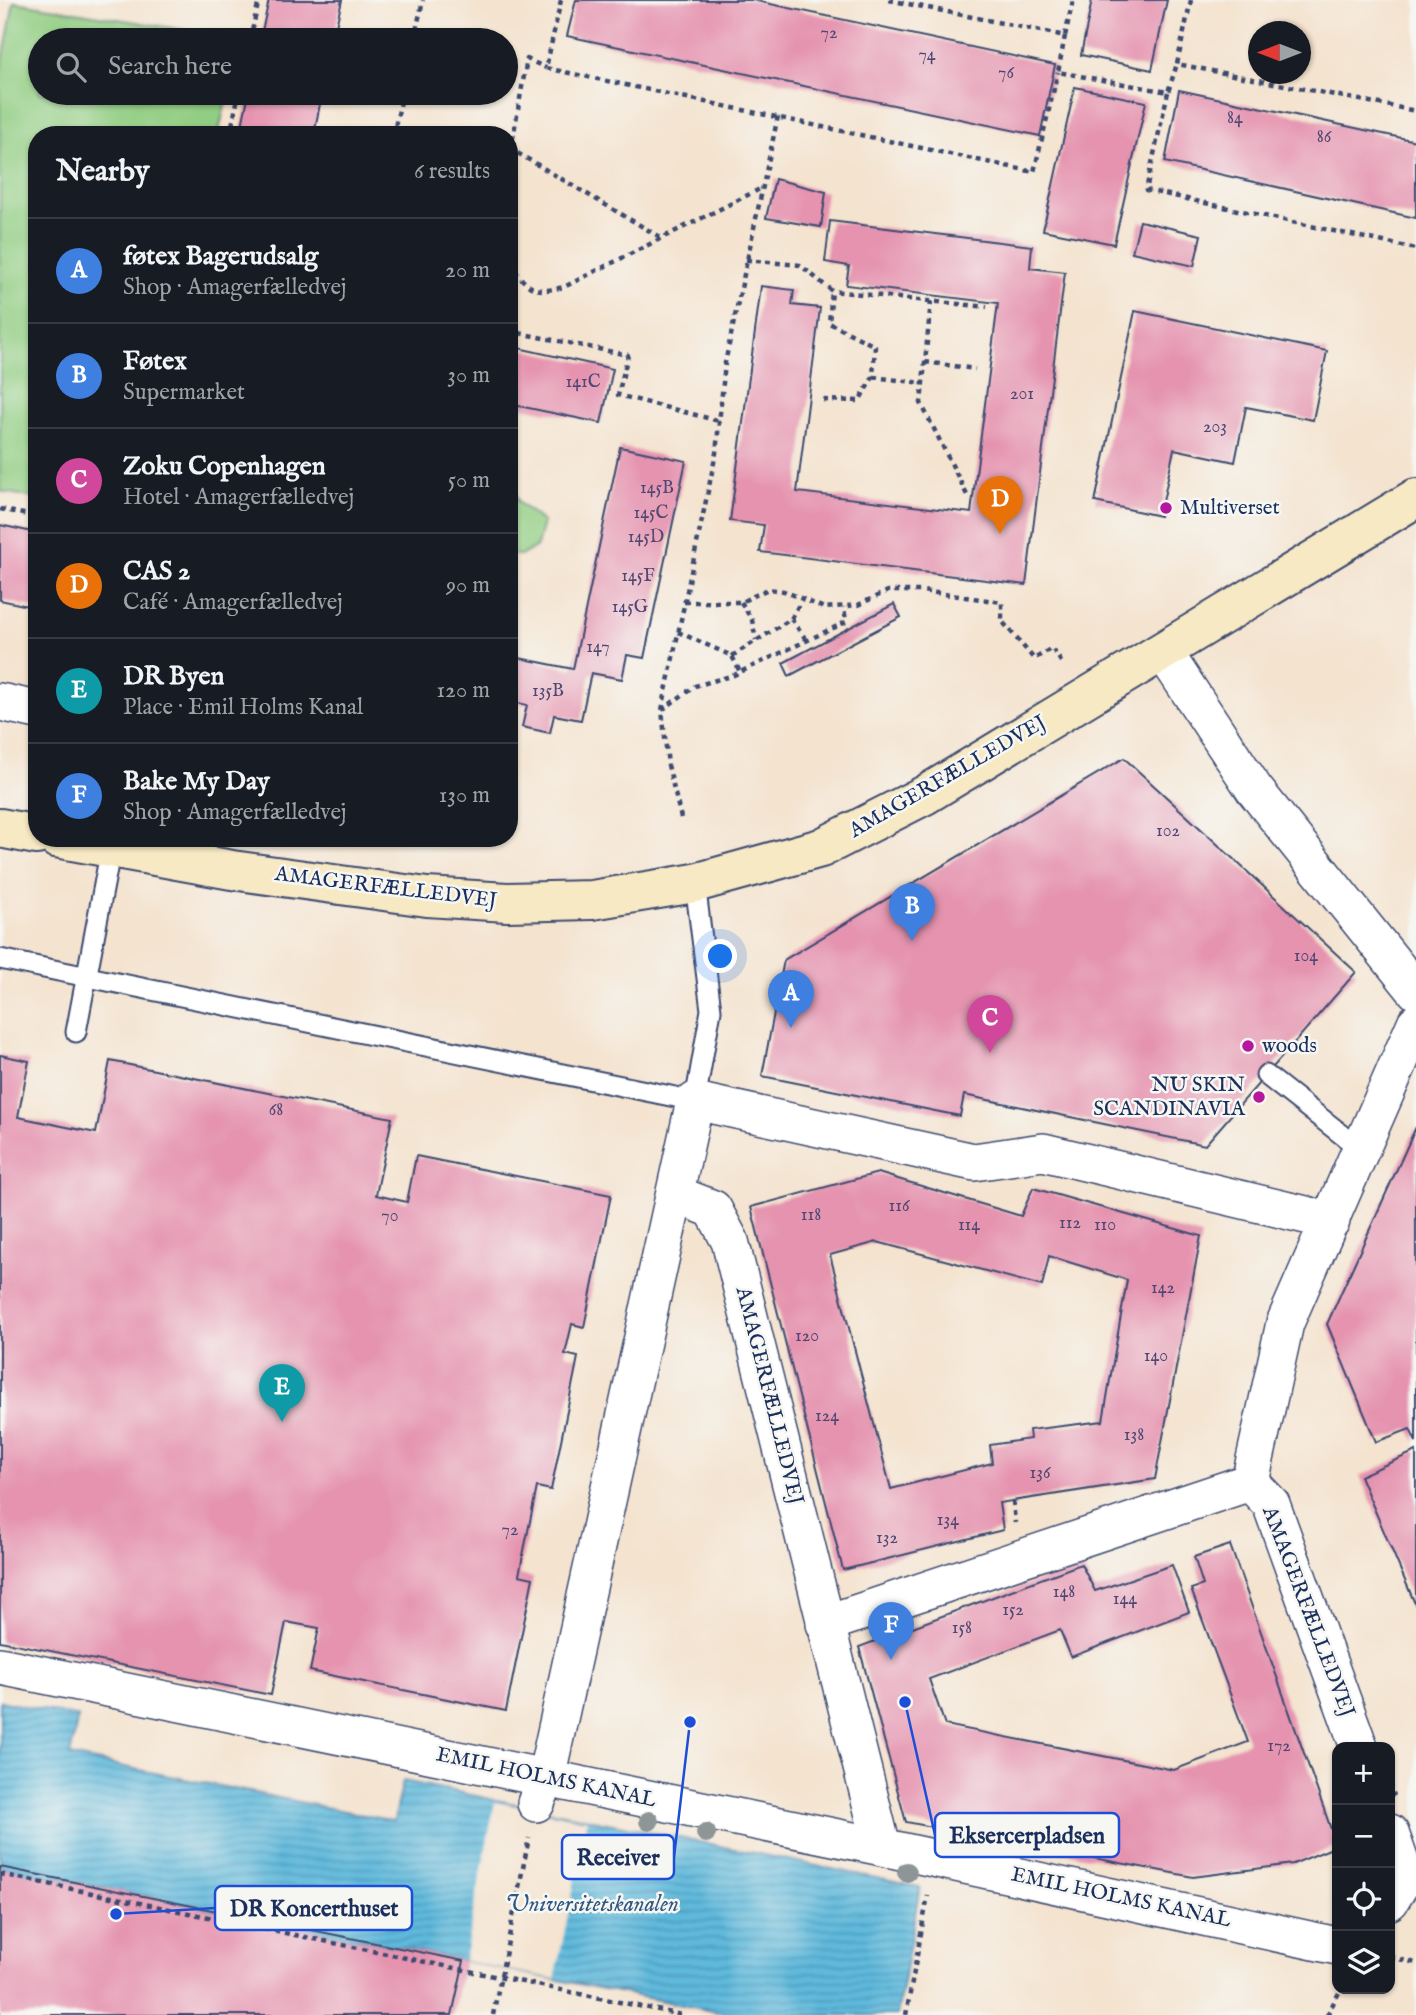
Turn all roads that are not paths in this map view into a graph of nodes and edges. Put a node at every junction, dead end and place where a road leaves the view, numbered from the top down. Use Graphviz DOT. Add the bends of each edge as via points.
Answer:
graph roads {
  1 [pos="1416,498"];
  2 [pos="1164,651"];
  3 [pos="0,702"];
  4 [pos="28,708"];
  5 [pos="0,828"];
  6 [pos="28,833"];
  7 [pos="106,847"];
  8 [pos="111,848"];
  9 [pos="695,883"];
  10 [pos="0,959"];
  11 [pos="87,976"];
  12 [pos="1416,991"];
  13 [pos="1416,1023"];
  14 [pos="76,1032"];
  15 [pos="1266,1075"];
  16 [pos="695,1101"];
  17 [pos="1359,1148"];
  18 [pos="677,1195"];
  19 [pos="1331,1221"];
  20 [pos="1250,1482"];
  21 [pos="825,1624"];
  22 [pos="0,1665"];
  23 [pos="1357,1742"];
  24 [pos="541,1790"];
  25 [pos="882,1847"];
  26 [pos="1395,1847"];
  27 [pos="1395,1893"];
  28 [pos="1332,1945"];
  1 -- 2 [label="street, AMAGERFÆLLEDVEJ"];
  2 -- 9 [label="street, AMAGERFÆLLEDVEJ" via="925,795 821,848"];
  2 -- 12 [label="street" via="1261,799"];
  3 -- 4 [label="street"];
  5 -- 6 [label="street"];
  7 -- 8 [label="street, AMAGERFÆLLEDVEJ"];
  8 -- 9 [label="street, AMAGERFÆLLEDVEJ" via="427,897 507,902 592,900"];
  8 -- 11 [label="lane"];
  9 -- 16 [label="lane" via="711,1010"];
  10 -- 11 [label="lane"];
  11 -- 14 [label="lane"];
  11 -- 16 [label="lane"];
  13 -- 17 [label="street, AMAGERFÆLLEDVEJ"];
  15 -- 17 [label="lane"];
  16 -- 18 [label="street"];
  16 -- 19 [label="street" via="974,1162 1043,1152"];
  17 -- 19 [label="street, AMAGERFÆLLEDVEJ"];
  18 -- 21 [label="street, AMAGERFÆLLEDVEJ" via="713,1209 730,1241"];
  18 -- 24 [label="street"];
  19 -- 20 [label="street, AMAGERFÆLLEDVEJ" via="1285,1322"];
  20 -- 21 [label="street, AMAGERFÆLLEDVEJ"];
  20 -- 23 [label="street, AMAGERFÆLLEDVEJ" via="1271,1504"];
  21 -- 25 [label="street, AMAGERFÆLLEDVEJ"];
  22 -- 24 [label="street, EMIL HOLMS KANAL" via="470,1762"];
  24 -- 25 [label="street, EMIL HOLMS KANAL"];
  25 -- 28 [label="street, EMIL HOLMS KANAL"];
  26 -- 27 [label="street" via="1405,1876"];
}
